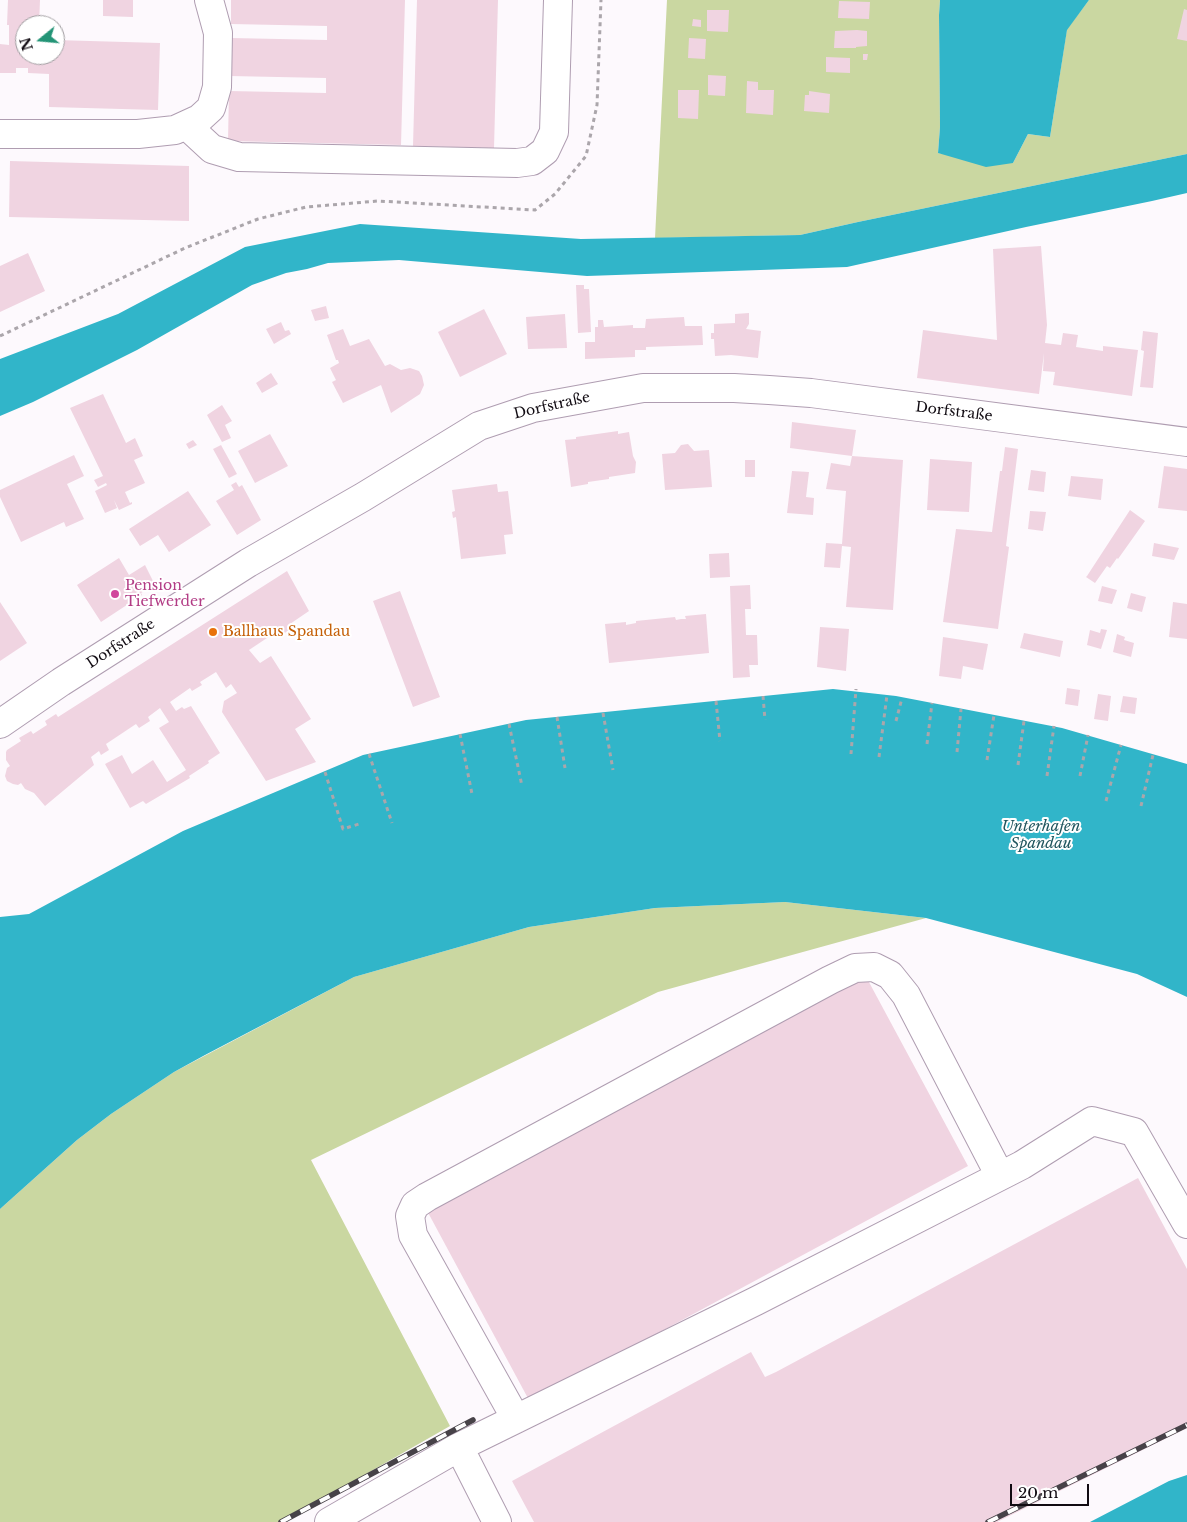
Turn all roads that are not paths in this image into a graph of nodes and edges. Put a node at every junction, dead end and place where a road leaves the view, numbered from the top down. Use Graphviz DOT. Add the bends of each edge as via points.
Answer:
graph roads {
  1 [pos="209,0"];
  2 [pos="558,0"];
  3 [pos="186,125"];
  4 [pos="0,134"];
  5 [pos="1187,442"];
  6 [pos="0,724"];
  7 [pos="1000,1176"];
  8 [pos="1187,1224"];
  9 [pos="516,1419"];
  10 [pos="459,1447"];
  11 [pos="329,1522"];
  12 [pos="497,1522"];
  1 -- 3 [label="street" via="218,33 217,87 211,108 199,120"];
  2 -- 3 [label="street" via="554,132 545,151 532,161 239,157 212,149"];
  3 -- 4 [label="street" via="174,130 138,134"];
  5 -- 6 [label="street, Dorfstraße" via="810,394 734,388 643,388 533,408 479,426 363,498 248,563"];
  7 -- 8 [label="street" via="1092,1121 1134,1132"];
  7 -- 9 [label="street"];
  7 -- 9 [label="street" via="906,995 890,975 874,967 855,968 830,980 415,1205 410,1216 413,1235"];
  9 -- 10 [label="street"];
  10 -- 11 [label="street"];
  10 -- 12 [label="street"];
}
